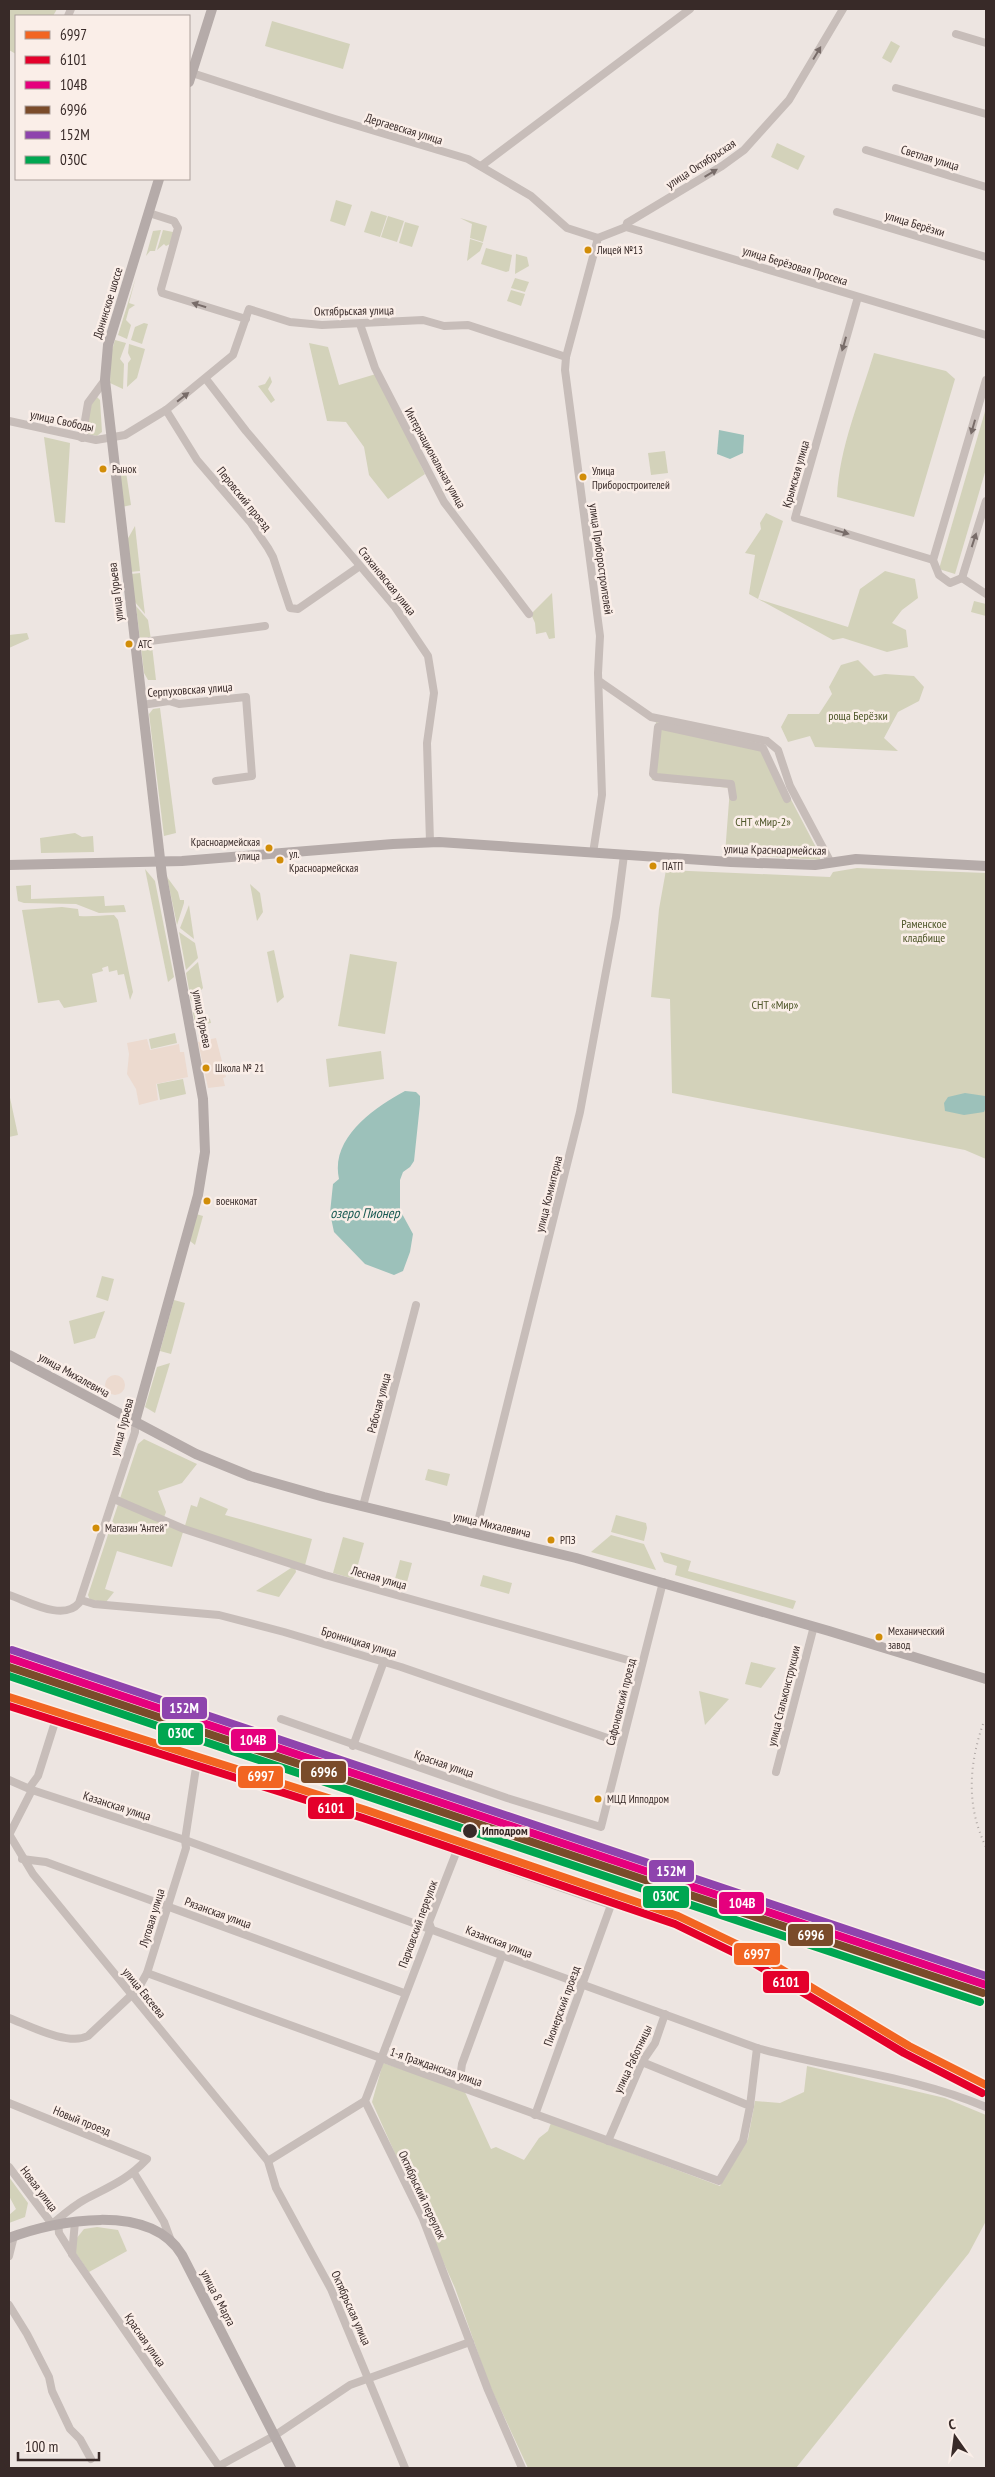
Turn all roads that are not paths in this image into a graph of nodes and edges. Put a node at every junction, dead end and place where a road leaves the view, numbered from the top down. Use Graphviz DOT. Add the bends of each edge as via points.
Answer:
graph roads {
  1 [pos="212,9"];
  2 [pos="690,9"];
  3 [pos="843,9"];
  4 [pos="956,34"];
  5 [pos="986,43"];
  6 [pos="190,78"];
  7 [pos="896,88"];
  8 [pos="986,114"];
  9 [pos="866,150"];
  10 [pos="481,166"];
  11 [pos="159,180"];
  12 [pos="986,187"];
  13 [pos="837,212"];
  14 [pos="149,214"];
  15 [pos="626,227"];
  16 [pos="597,239"];
  17 [pos="986,257"];
  18 [pos="858,297"];
  19 [pos="246,319"];
  20 [pos="360,324"];
  21 [pos="986,335"];
  22 [pos="566,357"];
  23 [pos="206,379"];
  24 [pos="105,380"];
  25 [pos="986,380"];
  26 [pos="166,410"];
  27 [pos="9,421"];
  28 [pos="82,438"];
  29 [pos="111,439"];
  30 [pos="986,501"];
  31 [pos="932,560"];
  32 [pos="360,566"];
  33 [pos="962,578"];
  34 [pos="986,594"];
  35 [pos="529,614"];
  36 [pos="265,626"];
  37 [pos="135,643"];
  38 [pos="599,680"];
  39 [pos="142,705"];
  40 [pos="216,781"];
  41 [pos="733,798"];
  42 [pos="787,799"];
  43 [pos="430,842"];
  44 [pos="593,853"];
  45 [pos="624,855"];
  46 [pos="160,862"];
  47 [pos="831,863"];
  48 [pos="9,865"];
  49 [pos="986,866"];
  50 [pos="416,1305"];
  51 [pos="9,1355"];
  52 [pos="135,1422"];
  53 [pos="114,1499"];
  54 [pos="363,1506"];
  55 [pos="475,1534"];
  56 [pos="663,1582"];
  57 [pos="9,1595"];
  58 [pos="81,1600"];
  59 [pos="814,1626"];
  60 [pos="384,1661"];
  61 [pos="642,1664"];
  62 [pos="986,1679"];
  63 [pos="56,1719"];
  64 [pos="281,1719"];
  65 [pos="622,1743"];
  66 [pos="353,1746"];
  67 [pos="776,1772"];
  68 [pos="9,1780"];
  69 [pos="32,1790"];
  70 [pos="601,1827"];
  71 [pos="9,1835"];
  72 [pos="185,1840"];
  73 [pos="456,1853"];
  74 [pos="22,1859"];
  75 [pos="167,1906"];
  76 [pos="431,1928"];
  77 [pos="502,1955"];
  78 [pos="146,1973"];
  79 [pos="582,1986"];
  80 [pos="404,1993"];
  81 [pos="131,1996"];
  82 [pos="665,2014"];
  83 [pos="9,2018"];
  84 [pos="757,2048"];
  85 [pos="380,2059"];
  86 [pos="642,2062"];
  87 [pos="458,2086"];
  88 [pos="364,2101"];
  89 [pos="9,2103"];
  90 [pos="750,2106"];
  91 [pos="986,2107"];
  92 [pos="535,2115"];
  93 [pos="608,2141"];
  94 [pos="268,2161"];
  95 [pos="9,2167"];
  96 [pos="134,2173"];
  97 [pos="76,2222"];
  98 [pos="58,2223"];
  99 [pos="11,2237"];
  100 [pos="171,2240"];
  101 [pos="72,2254"];
  102 [pos="9,2256"];
  103 [pos="9,2305"];
  104 [pos="470,2342"];
  105 [pos="369,2376"];
  106 [pos="274,2436"];
  107 [pos="91,2459"];
  108 [pos="219,2467"];
  109 [pos="291,2468"];
  110 [pos="405,2468"];
  111 [pos="522,2468"];
  1 -- 6 [label="main road"];
  2 -- 10 [label="street"];
  15 -- 3 [label="street, улица Октябрьская, one-way" via="744,150 789,100"];
  4 -- 5 [label="street"];
  6 -- 10 [label="street, Дергаевская улица" via="468,159"];
  7 -- 8 [label="street"];
  9 -- 12 [label="street, Светлая улица"];
  10 -- 16 [label="street, Дергаевская улица" via="531,196 567,228"];
  11 -- 14 [label="main road, Донинское шоссе"];
  13 -- 17 [label="street, улица Берёзки"];
  19 -- 14 [label="street, one-way" via="162,293 178,228 174,221"];
  14 -- 24 [label="main road, Донинское шоссе" via="108,345"];
  15 -- 16 [label="street"];
  15 -- 18 [label="street, улица Берёзовая Просека"];
  16 -- 22 [label="street, улица Приборостроителей"];
  18 -- 21 [label="street, улица Берёзовая Просека"];
  18 -- 31 [label="street, Крымская улица, one-way" via="795,518"];
  19 -- 20 [label="street, Октябрьская улица" via="249,309 290,322"];
  19 -- 23 [label="street" via="233,355"];
  20 -- 22 [label="street, Октябрьская улица" via="423,320 444,326 468,325"];
  20 -- 35 [label="street, Интернациональная улица" via="375,368 444,502"];
  22 -- 38 [label="street, улица Приборостроителей" via="569,412 600,636"];
  26 -- 23 [label="street, one-way"];
  23 -- 32 [label="street, Стахановская улица"];
  24 -- 28 [label="street" via="88,403"];
  24 -- 29 [label="main road, Донинское шоссе"];
  25 -- 31 [label="street, one-way"];
  26 -- 29 [label="street" via="130,433"];
  26 -- 32 [label="street, Перовский проезд" via="197,460 251,522 274,557 290,608 298,609"];
  27 -- 28 [label="street, улица Свободы"];
  28 -- 29 [label="street, улица Свободы"];
  29 -- 37 [label="main road, улица Гурьева"];
  33 -- 30 [label="street, one-way"];
  31 -- 33 [label="street" via="939,575 950,583"];
  32 -- 43 [label="street, Стахановская улица" via="409,626 428,656 432,671 434,693 428,743"];
  33 -- 34 [label="street"];
  36 -- 37 [label="street"];
  37 -- 39 [label="main road, улица Гурьева"];
  38 -- 44 [label="street, улица Приборостроителей" via="602,795"];
  38 -- 47 [label="street" via="651,717 767,741 778,750 790,786"];
  39 -- 40 [label="street, Серпуховская улица" via="246,697 252,776"];
  39 -- 46 [label="main road, улица Гурьева"];
  41 -- 42 [label="street" via="731,784 656,777 653,774 658,727 763,748"];
  43 -- 44 [label="main road"];
  43 -- 46 [label="main road"];
  44 -- 45 [label="main road, улица Красноармейская"];
  45 -- 47 [label="main road, улица Красноармейская" via="731,862"];
  45 -- 55 [label="street, улица Коминтерна" via="616,917 580,1112"];
  46 -- 48 [label="main road"];
  46 -- 52 [label="main road, улица Гурьева" via="200,1081 205,1115 205,1152 198,1195"];
  47 -- 49 [label="main road, улица Красноармейская" via="856,859"];
  50 -- 54 [label="street, Рабочая улица"];
  51 -- 52 [label="main road, улица Михалевича"];
  52 -- 53 [label="street, улица Гурьева" via="135,1432"];
  52 -- 54 [label="main road, улица Михалевича" via="200,1456 242,1473"];
  53 -- 58 [label="street, улица Гурьева"];
  53 -- 61 [label="street, Лесная улица" via="184,1529 325,1575"];
  54 -- 55 [label="main road, улица Михалевича"];
  55 -- 56 [label="main road, улица Михалевича"];
  56 -- 59 [label="main road, улица Михалевича"];
  56 -- 61 [label="street, Сафоновский проезд"];
  57 -- 58 [label="street" via="57,1611 76,1607"];
  58 -- 60 [label="street, Бронницкая улица" via="94,1604 219,1615"];
  59 -- 62 [label="main road, улица Михалевича"];
  59 -- 67 [label="street, улица Стальконструкции"];
  60 -- 65 [label="street, Бронницкая улица"];
  60 -- 66 [label="street"];
  61 -- 65 [label="street, Сафоновский проезд"];
  63 -- 69 [label="street" via="38,1776 30,1787"];
  64 -- 66 [label="street, Красная улица"];
  65 -- 70 [label="street, Сафоновский проезд"];
  66 -- 70 [label="street, Красная улица"];
  68 -- 69 [label="street, Казанская улица"];
  69 -- 71 [label="street"];
  69 -- 72 [label="street, Казанская улица"];
  71 -- 74 [label="street, улица Евсеева"];
  72 -- 73 [label="street, Луговая улица" via="197,1761"];
  72 -- 75 [label="street, Луговая улица" via="186,1848"];
  72 -- 76 [label="street, Казанская улица"];
  73 -- 76 [label="street, Парковский переулок" via="429,1922"];
  73 -- 79 [label="street, Пионерский проезд" via="611,1905"];
  74 -- 75 [label="street, Рязанская улица" via="42,1861"];
  74 -- 81 [label="street, улица Евсеева"];
  75 -- 78 [label="street, Луговая улица"];
  75 -- 80 [label="street, Рязанская улица"];
  76 -- 77 [label="street, Казанская улица"];
  76 -- 80 [label="street, Парковский переулок"];
  77 -- 79 [label="street, Казанская улица"];
  77 -- 87 [label="street" via="462,2064"];
  78 -- 81 [label="street, Луговая улица" via="142,1984"];
  78 -- 85 [label="street, 1-я Гражданская улица"];
  79 -- 82 [label="street, Казанская улица"];
  79 -- 92 [label="street, Пионерский проезд"];
  80 -- 85 [label="street, Парковский переулок"];
  81 -- 83 [label="street, Луговая улица" via="88,2036 78,2040"];
  81 -- 94 [label="street, улица Евсеева"];
  82 -- 84 [label="street, Казанская улица"];
  82 -- 86 [label="street, улица Работницы" via="650,2053"];
  84 -- 90 [label="street"];
  84 -- 91 [label="street, Казанская улица" via="942,2090"];
  85 -- 87 [label="street, 1-я Гражданская улица"];
  85 -- 88 [label="street"];
  86 -- 90 [label="street"];
  86 -- 93 [label="street, улица Работницы"];
  87 -- 92 [label="street, 1-я Гражданская улица"];
  88 -- 94 [label="street"];
  88 -- 104 [label="street, Октябрьский переулок" via="423,2219"];
  89 -- 96 [label="street, Новый проезд" via="148,2159"];
  90 -- 93 [label="street, 1-я Гражданская улица" via="743,2141 719,2181"];
  92 -- 93 [label="street, 1-я Гражданская улица"];
  94 -- 105 [label="street, Октябрьская улица" via="276,2188 331,2289"];
  95 -- 98 [label="street, Новая улица"];
  96 -- 98 [label="street" via="110,2189 82,2201"];
  96 -- 100 [label="street" via="164,2222"];
  97 -- 98 [label="main road, улица 8 Марта"];
  97 -- 100 [label="main road, улица 8 Марта" via="134,2222 155,2228"];
  97 -- 101 [label="street"];
  98 -- 99 [label="main road, улица 8 Марта"];
  98 -- 101 [label="street, Красная улица"];
  99 -- 102 [label="street"];
  100 -- 106 [label="main road, улица 8 Марта" via="182,2254"];
  101 -- 108 [label="street, Красная улица"];
  103 -- 107 [label="street" via="46,2372 70,2429"];
  104 -- 105 [label="street"];
  104 -- 111 [label="street, Октябрьский переулок"];
  105 -- 106 [label="street" via="336,2393"];
  105 -- 110 [label="street, Октябрьская улица"];
  106 -- 108 [label="street"];
  106 -- 109 [label="main road, улица 8 Марта"];
}
